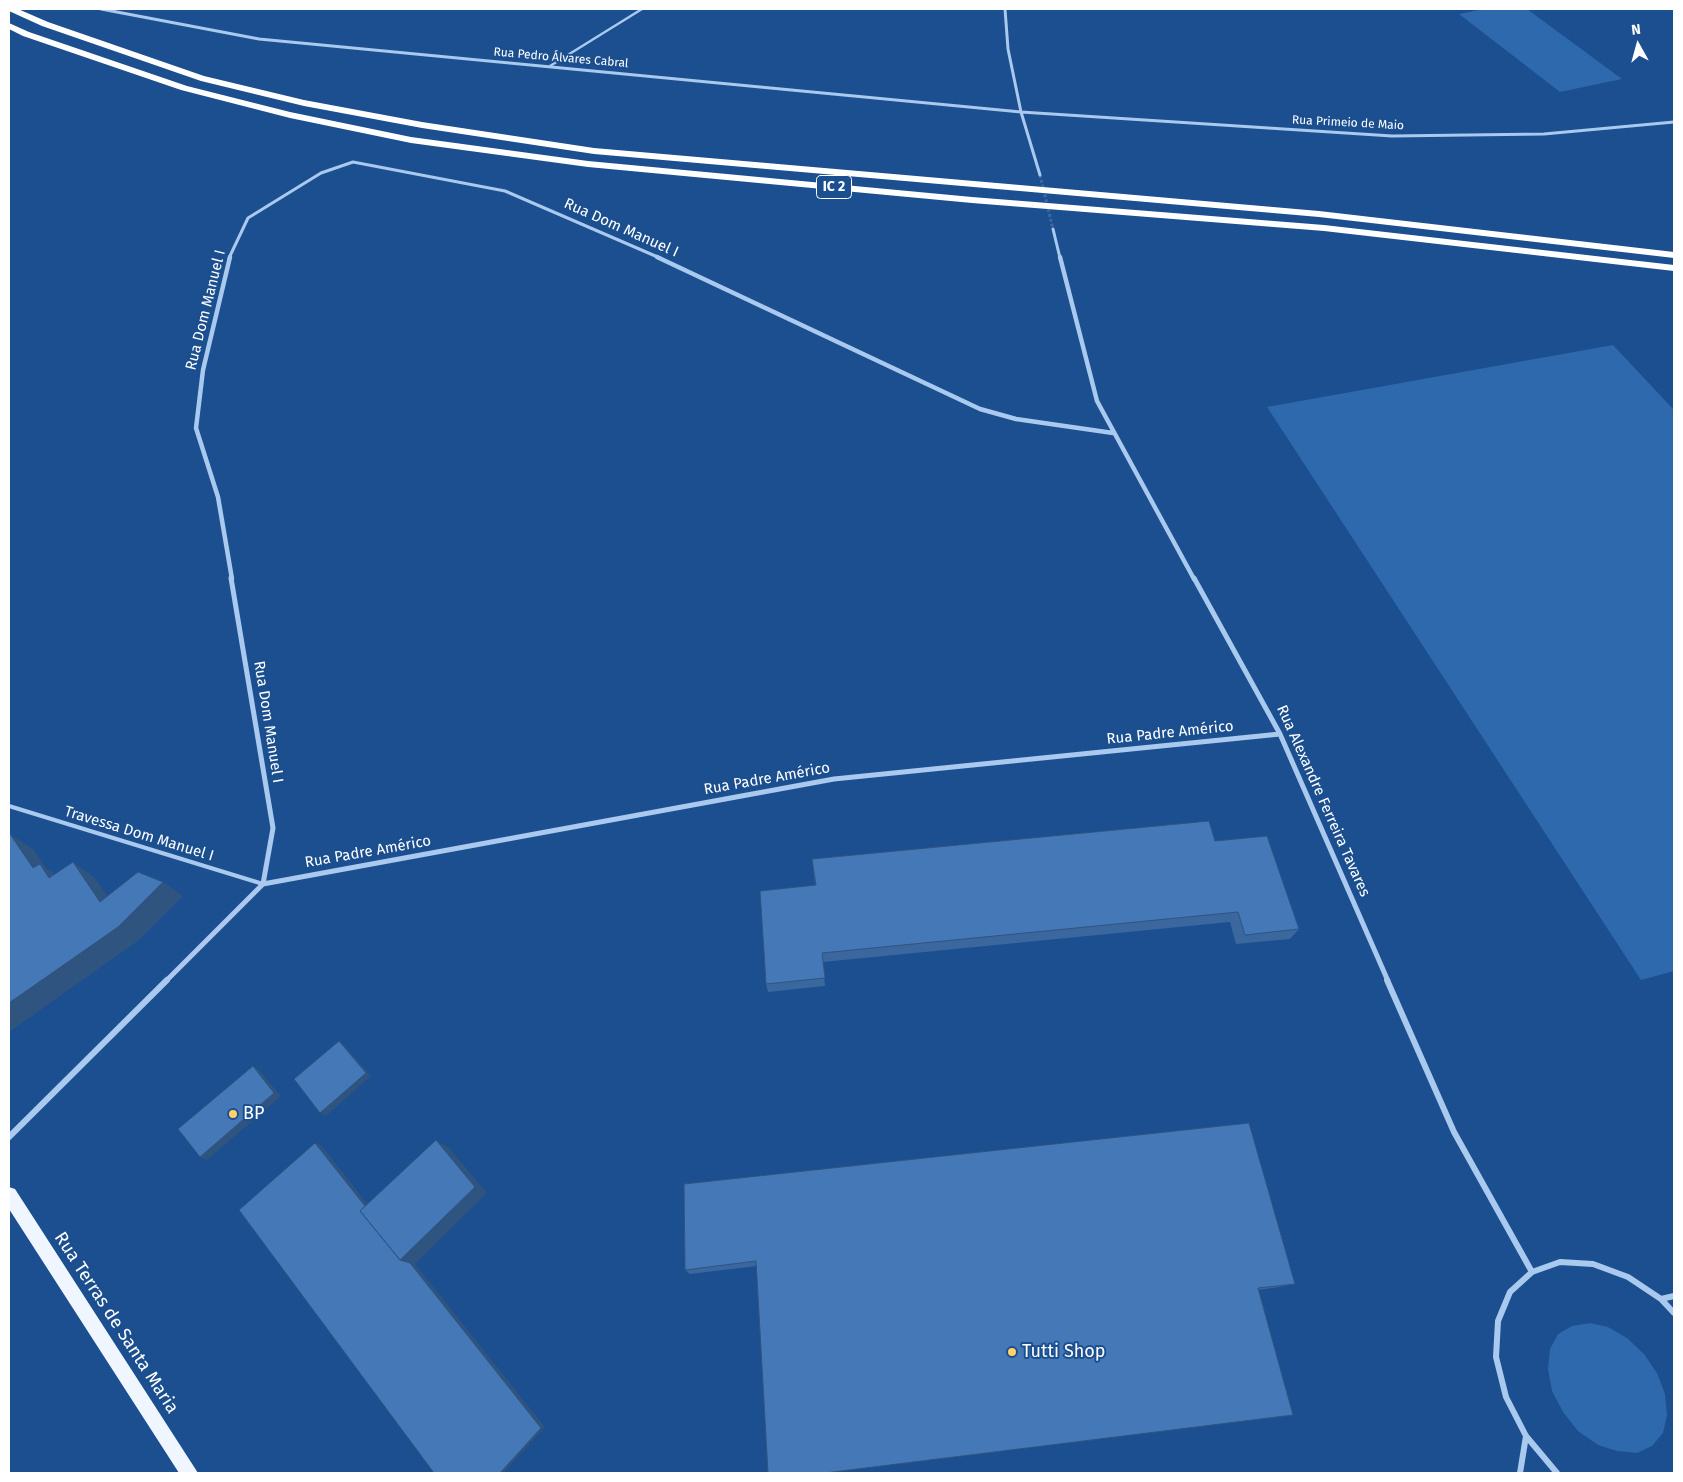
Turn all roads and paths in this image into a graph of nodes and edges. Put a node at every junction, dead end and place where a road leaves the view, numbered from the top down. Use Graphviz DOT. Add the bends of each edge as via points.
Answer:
graph roads {
  1 [pos="11,9"];
  2 [pos="101,9"];
  3 [pos="642,9"];
  4 [pos="1005,9"];
  5 [pos="9,26"];
  6 [pos="550,66"];
  7 [pos="1021,112"];
  8 [pos="1674,122"];
  9 [pos="1040,175"];
  10 [pos="1052,229"];
  11 [pos="1674,255"];
  12 [pos="1674,268"];
  13 [pos="1113,433"];
  14 [pos="1280,734"];
  15 [pos="9,806"];
  16 [pos="263,884"];
  17 [pos="9,1137"];
  18 [pos="9,1195"];
  19 [pos="1532,1272"];
  20 [pos="1674,1296"];
  21 [pos="1661,1299"];
  22 [pos="1674,1313"];
  23 [pos="1526,1436"];
  24 [pos="189,1473"];
  25 [pos="1520,1473"];
  26 [pos="1557,1473"];
  1 -- 11 [label="highway, IC 2" via="201,78 304,103 422,126 585,150 1319,214"];
  2 -- 6 [label="street, Rua Pedro Álvares Cabral" via="259,39"];
  3 -- 6 [label="lane"];
  4 -- 7 [label="street" via="1008,48"];
  5 -- 12 [label="highway, IC 2" via="184,88 290,115 411,140 597,165 1324,228"];
  6 -- 7 [label="street, Rua Pedro Álvares Cabral"];
  7 -- 8 [label="street, Rua Primeio de Maio" via="1392,136 1544,134"];
  7 -- 9 [label="street"];
  10 -- 13 [label="street, Rua Alexandre Ferreira Tavares" via="1097,400"];
  13 -- 14 [label="street, Rua Alexandre Ferreira Tavares"];
  13 -- 16 [label="street, Rua Dom Manuel I" via="980,409 645,252 505,192 353,162 321,173 248,218 230,258 203,370 196,428 218,497 273,828"];
  14 -- 16 [label="street, Rua Padre Américo" via="834,780"];
  14 -- 19 [label="street, Rua Alexandre Ferreira Tavares" via="1454,1132"];
  15 -- 16 [label="lane, Travessa Dom Manuel I"];
  16 -- 17 [label="street"];
  18 -- 24 [label="main road, Rua Terras de Santa Maria"];
  19 -- 21 [label="street" via="1560,1262 1593,1264 1628,1276"];
  19 -- 23 [label="street" via="1510,1292 1498,1321 1496,1357 1506,1397"];
  20 -- 21 [label="street"];
  21 -- 22 [label="street"];
  23 -- 25 [label="street"];
  23 -- 26 [label="street"];
}
